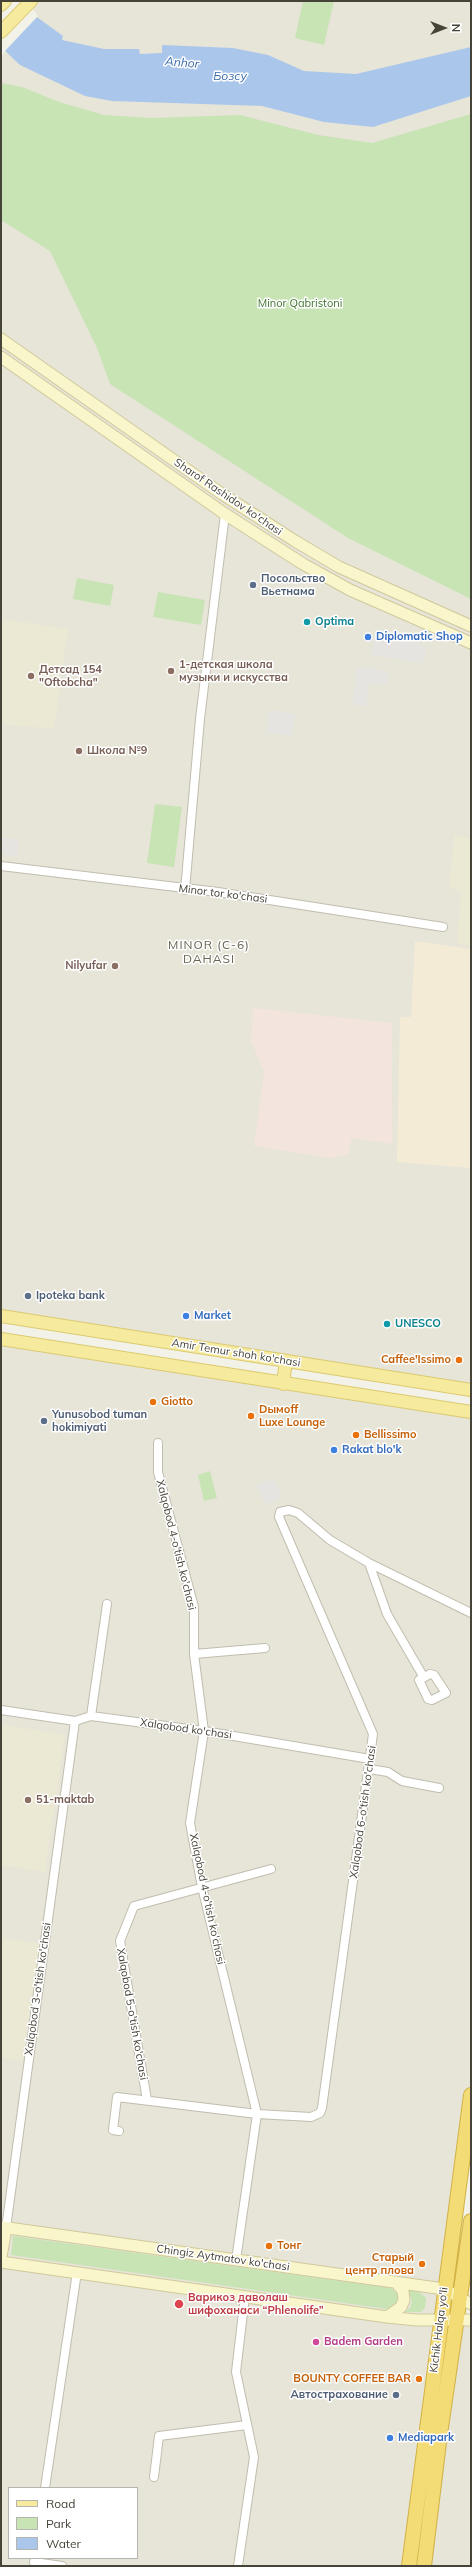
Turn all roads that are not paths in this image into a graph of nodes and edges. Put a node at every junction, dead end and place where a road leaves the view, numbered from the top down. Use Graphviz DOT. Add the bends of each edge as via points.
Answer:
graph roads {
  1 [pos="4,1"];
  2 [pos="31,1"];
  3 [pos="1,5"];
  4 [pos="1,32"];
  5 [pos="1,339"];
  6 [pos="1,357"];
  7 [pos="225,514"];
  8 [pos="471,626"];
  9 [pos="471,643"];
  10 [pos="1,866"];
  11 [pos="185,890"];
  12 [pos="443,927"];
  13 [pos="1,1316"];
  14 [pos="1,1339"];
  15 [pos="286,1361"];
  16 [pos="283,1384"];
  17 [pos="471,1390"];
  18 [pos="471,1412"];
  19 [pos="158,1443"];
  20 [pos="369,1563"];
  21 [pos="107,1604"];
  22 [pos="471,1613"];
  23 [pos="265,1648"];
  24 [pos="194,1654"];
  25 [pos="423,1676"];
  26 [pos="1,1710"];
  27 [pos="90,1716"];
  28 [pos="75,1721"];
  29 [pos="204,1731"];
  30 [pos="370,1759"];
  31 [pos="369,1769"];
  32 [pos="439,1788"];
  33 [pos="271,1869"];
  34 [pos="202,1887"];
  35 [pos="471,2095"];
  36 [pos="147,2100"];
  37 [pos="258,2114"];
  38 [pos="119,2131"];
  39 [pos="471,2221"];
  40 [pos="3,2228"];
  41 [pos="1,2257"];
  42 [pos="236,2260"];
  43 [pos="1,2262"];
  44 [pos="77,2272"];
  45 [pos="396,2282"];
  46 [pos="444,2289"];
  47 [pos="245,2296"];
  48 [pos="463,2308"];
  49 [pos="387,2317"];
  50 [pos="471,2320"];
  51 [pos="440,2321"];
  52 [pos="247,2425"];
  53 [pos="154,2477"];
  54 [pos="45,2487"];
  55 [pos="34,2562"];
  56 [pos="62,2566"];
  57 [pos="238,2566"];
  58 [pos="409,2566"];
  59 [pos="424,2566"];
  1 -- 3 [label="main road"];
  2 -- 4 [label="main road"];
  5 -- 8 [label="main road, Sharof Rashidov ko'chasi" via="222,494 295,541 339,567"];
  6 -- 7 [label="main road, Sharof Rashidov ko'chasi"];
  7 -- 9 [label="main road, Sharof Rashidov ko'chasi" via="303,564 350,590"];
  7 -- 11 [label="street" via="200,719"];
  10 -- 11 [label="street, Minor tor ko'chasi"];
  11 -- 12 [label="street, Minor tor ko'chasi" via="271,899"];
  13 -- 15 [label="main road, Amir Temur shoh ko'chasi"];
  14 -- 16 [label="main road, Amir Temur shoh ko'chasi"];
  15 -- 16 [label="main road"];
  15 -- 17 [label="main road, Amir Temur shoh ko'chasi"];
  16 -- 18 [label="main road, Amir Temur shoh ko'chasi"];
  19 -- 24 [label="street, Xalqobod 4-o'tish ko'chasi" via="158,1472 194,1607"];
  20 -- 22 [label="street"];
  20 -- 25 [label="street" via="387,1614"];
  20 -- 30 [label="street, Xalqobod 6-o'tish ko'chasi" via="330,1540 298,1513 280,1512 279,1516 373,1734"];
  21 -- 27 [label="street"];
  23 -- 24 [label="street"];
  24 -- 29 [label="street, Xalqobod 4-o'tish ko'chasi"];
  26 -- 28 [label="street, Xalqobod ko'chasi"];
  27 -- 28 [label="street, Xalqobod ko'chasi"];
  27 -- 29 [label="street, Xalqobod ko'chasi"];
  28 -- 40 [label="street, Xalqobod 3-o'tish ko'chasi"];
  29 -- 30 [label="street, Xalqobod ko'chasi"];
  29 -- 34 [label="street, Xalqobod 4-o'tish ko'chasi" via="190,1824"];
  30 -- 31 [label="street, Xalqobod 6-o'tish ko'chasi"];
  31 -- 32 [label="street" via="388,1772 402,1781"];
  31 -- 37 [label="street, Xalqobod 6-o'tish ko'chasi" via="322,2108 320,2113 310,2117"];
  33 -- 34 [label="street, Xalqobod 5-o'tish ko'chasi"];
  34 -- 36 [label="street, Xalqobod 5-o'tish ko'chasi" via="136,1904 121,1936"];
  34 -- 37 [label="street, Xalqobod 4-o'tish ko'chasi"];
  35 -- 46 [label="highway, Kichik Halqa yo'li"];
  36 -- 37 [label="street"];
  36 -- 38 [label="street" via="117,2097 113,2130"];
  37 -- 42 [label="street, Xalqobod 4-o'tish ko'chasi"];
  39 -- 48 [label="highway, Kichik Halqa yo'li"];
  40 -- 41 [label="main road, Xalqobod 3-o'tish ko'chasi"];
  40 -- 42 [label="main road, Chingiz Aytmatov ko'chasi"];
  42 -- 45 [label="main road, Chingiz Aytmatov ko'chasi"];
  43 -- 44 [label="main road"];
  44 -- 47 [label="main road"];
  44 -- 54 [label="street"];
  45 -- 46 [label="main road, Chingiz Aytmatov ko'chasi"];
  45 -- 49 [label="main road" via="403,2291 404,2300 401,2307"];
  46 -- 48 [label="main road"];
  46 -- 51 [label="highway, Kichik Halqa yo'li"];
  47 -- 49 [label="main road"];
  47 -- 52 [label="street" via="236,2372"];
  48 -- 50 [label="main road"];
  48 -- 51 [label="main road"];
  48 -- 59 [label="highway, Kichik Halqa yo'li"];
  49 -- 51 [label="main road"];
  51 -- 58 [label="highway, Kichik Halqa yo'li"];
  52 -- 53 [label="street" via="159,2436"];
  52 -- 57 [label="street" via="254,2457"];
  55 -- 56 [label="street"];
}
